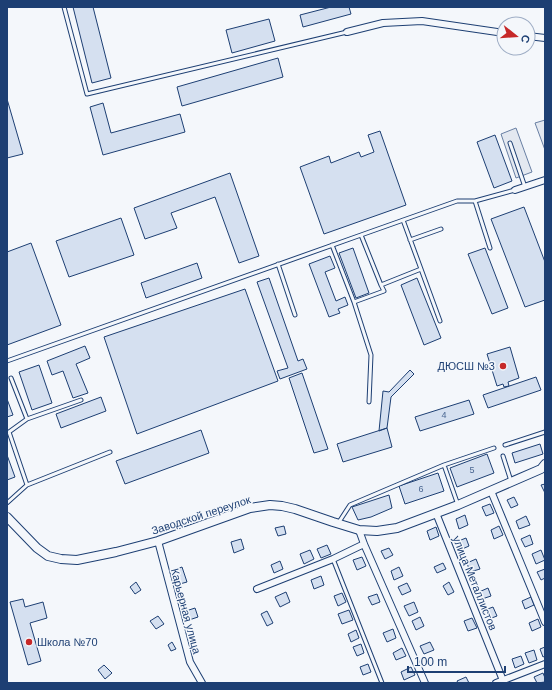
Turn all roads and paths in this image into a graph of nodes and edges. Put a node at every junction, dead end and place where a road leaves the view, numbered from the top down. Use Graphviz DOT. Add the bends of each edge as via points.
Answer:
graph roads {
  1 [pos="64,7"];
  2 [pos="347,32"];
  3 [pos="496,32"];
  4 [pos="510,143"];
  5 [pos="545,180"];
  6 [pos="526,187"];
  7 [pos="515,190"];
  8 [pos="475,201"];
  9 [pos="403,220"];
  10 [pos="441,229"];
  11 [pos="361,235"];
  12 [pos="410,240"];
  13 [pos="332,245"];
  14 [pos="490,248"];
  15 [pos="278,264"];
  16 [pos="421,270"];
  17 [pos="381,285"];
  18 [pos="354,302"];
  19 [pos="295,315"];
  20 [pos="440,321"];
  21 [pos="7,361"];
  22 [pos="11,378"];
  23 [pos="81,400"];
  24 [pos="369,402"];
  25 [pos="27,419"];
  26 [pos="545,432"];
  27 [pos="505,445"];
  28 [pos="494,448"];
  29 [pos="110,452"];
  30 [pos="503,456"];
  31 [pos="545,464"];
  32 [pos="444,465"];
  33 [pos="511,482"];
  34 [pos="27,486"];
  35 [pos="491,491"];
  36 [pos="7,503"];
  37 [pos="458,505"];
  38 [pos="436,513"];
  39 [pos="7,517"];
  40 [pos="338,524"];
  41 [pos="359,530"];
  42 [pos="158,541"];
  43 [pos="364,544"];
  44 [pos="334,559"];
  45 [pos="257,589"];
  46 [pos="545,622"];
  47 [pos="545,664"];
  48 [pos="504,681"];
  49 [pos="202,683"];
  50 [pos="382,683"];
  51 [pos="425,683"];
  52 [pos="496,683"];
  1 -- 2 [label="lane" via="87,94"];
  2 -- 3 [label="street" via="383,23 422,21"];
  4 -- 6 [label="lane"];
  5 -- 6 [label="street"];
  6 -- 7 [label="street"];
  7 -- 8 [label="lane"];
  8 -- 9 [label="lane" via="457,201"];
  8 -- 14 [label="lane"];
  9 -- 11 [label="lane"];
  9 -- 12 [label="lane"];
  10 -- 12 [label="lane"];
  11 -- 13 [label="lane"];
  11 -- 17 [label="lane"];
  12 -- 16 [label="lane"];
  13 -- 15 [label="lane"];
  13 -- 18 [label="lane"];
  15 -- 19 [label="lane"];
  15 -- 21 [label="lane"];
  16 -- 17 [label="lane"];
  16 -- 20 [label="lane"];
  17 -- 18 [label="lane" via="384,291"];
  18 -- 24 [label="lane" via="371,354"];
  22 -- 25 [label="lane"];
  23 -- 25 [label="lane"];
  25 -- 34 [label="lane" via="9,432"];
  26 -- 27 [label="lane"];
  28 -- 32 [label="lane"];
  29 -- 34 [label="lane"];
  30 -- 33 [label="lane"];
  31 -- 33 [label="main road, Заводской переулок" via="540,469"];
  32 -- 37 [label="lane"];
  32 -- 40 [label="lane" via="350,505"];
  33 -- 35 [label="main road, Заводской переулок"];
  34 -- 36 [label="lane"];
  35 -- 37 [label="main road, Заводской переулок"];
  35 -- 46 [label="street"];
  37 -- 38 [label="main road, Заводской переулок"];
  38 -- 41 [label="main road, Заводской переулок" via="397,528"];
  38 -- 48 [label="street, улица Металлистов"];
  39 -- 42 [label="main road, Заводской переулок" via="48,556 61,559 77,560"];
  40 -- 41 [label="main road, Заводской переулок"];
  40 -- 42 [label="main road, Заводской переулок" via="295,509 270,505 250,508"];
  41 -- 43 [label="street"];
  42 -- 49 [label="street, Карьерная улица" via="190,662"];
  43 -- 44 [label="street"];
  43 -- 51 [label="street"];
  44 -- 45 [label="street"];
  44 -- 50 [label="lane"];
  47 -- 48 [label="street"];
  48 -- 52 [label="street"];
}
